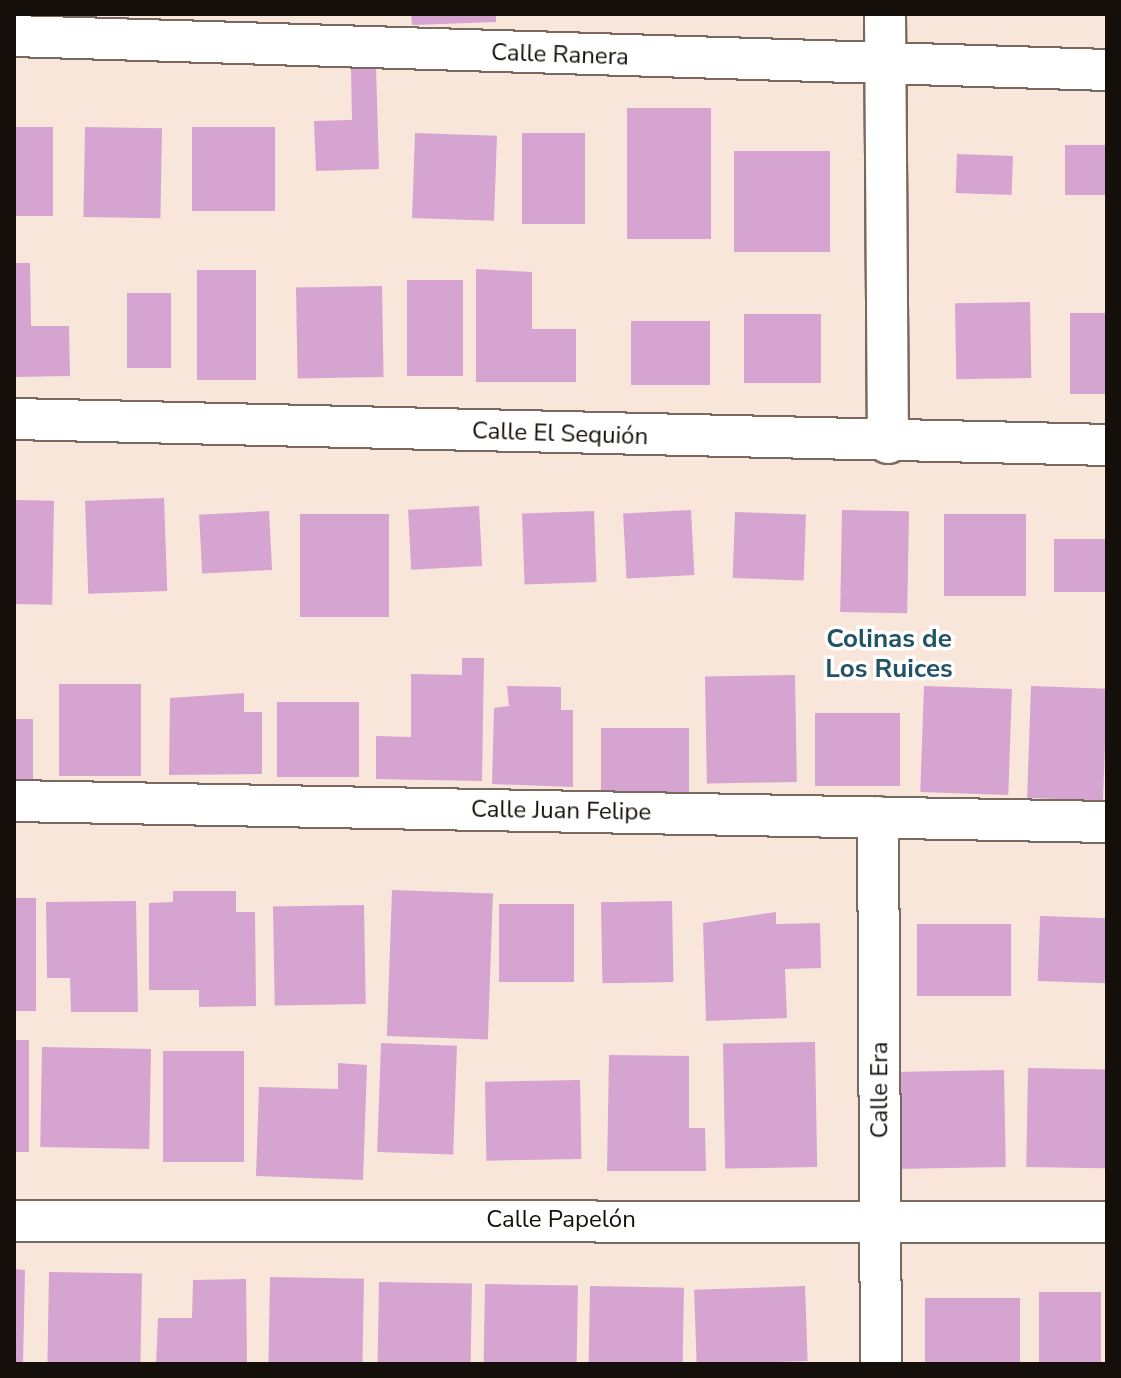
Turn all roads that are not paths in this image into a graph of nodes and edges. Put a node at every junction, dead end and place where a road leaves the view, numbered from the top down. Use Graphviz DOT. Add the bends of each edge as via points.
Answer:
graph roads {
  1 [pos="885,14"];
  2 [pos="14,36"];
  3 [pos="885,66"];
  4 [pos="1107,70"];
  5 [pos="14,419"];
  6 [pos="888,443"];
  7 [pos="1107,445"];
  8 [pos="14,801"];
  9 [pos="878,817"];
  10 [pos="1107,822"];
  11 [pos="881,1217"];
  12 [pos="14,1221"];
  13 [pos="1107,1222"];
  14 [pos="881,1364"];
  1 -- 3 [label="street"];
  2 -- 3 [label="street, Calle Ranera"];
  3 -- 4 [label="street, Calle Ranera"];
  3 -- 6 [label="street"];
  5 -- 6 [label="street, Calle El Sequión"];
  6 -- 7 [label="street, Calle El Sequión"];
  8 -- 9 [label="street, Calle Juan Felipe"];
  9 -- 10 [label="street, Calle Juan Felipe"];
  9 -- 11 [label="street, Calle Era"];
  11 -- 12 [label="street, Calle Papelón"];
  11 -- 13 [label="street, Calle Papelón"];
  11 -- 14 [label="street, Calle Era"];
}
